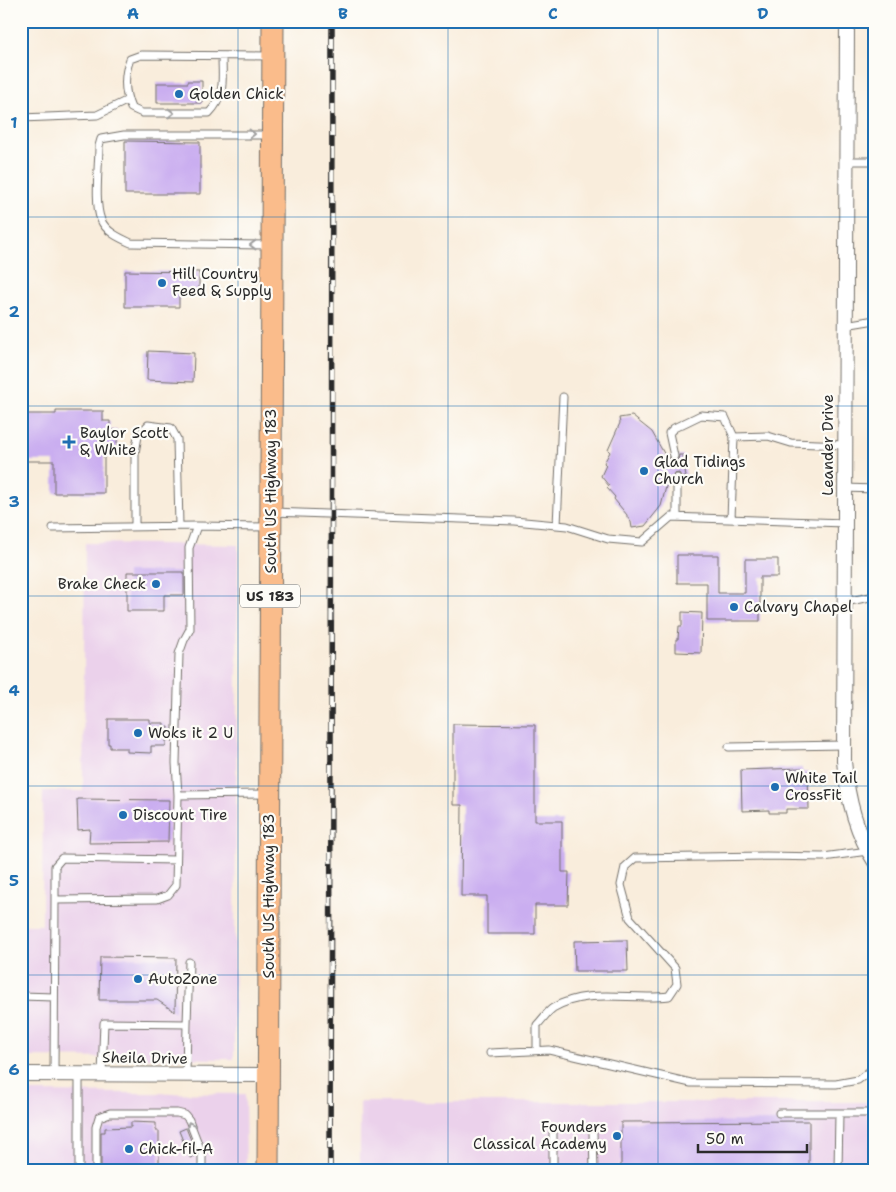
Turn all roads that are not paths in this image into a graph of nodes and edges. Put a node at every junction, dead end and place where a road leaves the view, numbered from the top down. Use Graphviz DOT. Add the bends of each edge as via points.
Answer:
graph roads {
  1 [pos="273,21"];
  2 [pos="847,21"];
  3 [pos="222,56"];
  4 [pos="273,56"];
  5 [pos="128,100"];
  6 [pos="21,118"];
  7 [pos="272,134"];
  8 [pos="846,161"];
  9 [pos="875,161"];
  10 [pos="272,245"];
  11 [pos="875,320"];
  12 [pos="844,326"];
  13 [pos="563,397"];
  14 [pos="734,437"];
  15 [pos="845,445"];
  16 [pos="674,456"];
  17 [pos="677,478"];
  18 [pos="845,488"];
  19 [pos="875,489"];
  20 [pos="677,517"];
  21 [pos="270,519"];
  22 [pos="731,519"];
  23 [pos="845,523"];
  24 [pos="557,525"];
  25 [pos="179,526"];
  26 [pos="197,526"];
  27 [pos="135,527"];
  28 [pos="53,528"];
  29 [pos="875,596"];
  30 [pos="845,602"];
  31 [pos="844,745"];
  32 [pos="729,747"];
  33 [pos="270,794"];
  34 [pos="178,795"];
  35 [pos="871,857"];
  36 [pos="176,860"];
  37 [pos="55,900"];
  38 [pos="189,962"];
  39 [pos="21,996"];
  40 [pos="54,997"];
  41 [pos="187,1024"];
  42 [pos="537,1050"];
  43 [pos="490,1053"];
  44 [pos="875,1067"];
  45 [pos="21,1074"];
  46 [pos="54,1074"];
  47 [pos="79,1074"];
  48 [pos="102,1074"];
  49 [pos="186,1075"];
  50 [pos="268,1075"];
  51 [pos="839,1113"];
  52 [pos="779,1114"];
  53 [pos="875,1114"];
  54 [pos="593,1132"];
  55 [pos="553,1133"];
  56 [pos="79,1171"];
  57 [pos="96,1171"];
  58 [pos="202,1171"];
  59 [pos="268,1171"];
  60 [pos="554,1171"];
  61 [pos="594,1171"];
  62 [pos="838,1171"];
  1 -- 4 [label="main road, South US Highway 183 / US 183"];
  2 -- 8 [label="street, Leander Drive"];
  3 -- 4 [label="lane"];
  3 -- 5 [label="lane" via="141,55 130,59 126,68 125,94"];
  5 -- 3 [label="lane, one-way" via="131,108 142,113 209,113 218,105 222,93"];
  4 -- 7 [label="main road, South US Highway 183 / US 183"];
  5 -- 6 [label="lane" via="97,115"];
  7 -- 10 [label="main road, South US Highway 183 / US 183"];
  10 -- 7 [label="lane, one-way" via="131,244 114,236 101,221 98,205 101,139 124,135"];
  8 -- 9 [label="lane"];
  8 -- 12 [label="street, Leander Drive"];
  10 -- 21 [label="main road, South US Highway 183 / US 183"];
  11 -- 12 [label="lane"];
  12 -- 15 [label="street, Leander Drive"];
  13 -- 24 [label="lane"];
  14 -- 15 [label="lane" via="768,436 791,443"];
  14 -- 16 [label="lane" via="726,417 702,415 669,433"];
  14 -- 22 [label="lane"];
  15 -- 18 [label="street, Leander Drive"];
  17 -- 20 [label="lane"];
  18 -- 19 [label="lane"];
  18 -- 23 [label="street, Leander Drive"];
  20 -- 22 [label="lane"];
  20 -- 24 [label="lane" via="671,517 642,542 608,539"];
  21 -- 24 [label="lane" via="514,521"];
  21 -- 26 [label="lane"];
  21 -- 33 [label="main road, South US Highway 183 / US 183"];
  22 -- 23 [label="lane"];
  23 -- 30 [label="street, Leander Drive"];
  25 -- 26 [label="lane"];
  25 -- 27 [label="lane"];
  25 -- 27 [label="lane" via="177,438 171,428 148,425 138,436 135,453"];
  26 -- 34 [label="lane" via="188,548 190,629 179,654"];
  27 -- 28 [label="lane"];
  29 -- 30 [label="lane"];
  30 -- 31 [label="street, Leander Drive"];
  31 -- 32 [label="lane"];
  31 -- 35 [label="street, Leander Drive" via="848,798"];
  33 -- 34 [label="lane"];
  33 -- 50 [label="main road, South US Highway 183 / US 183"];
  34 -- 36 [label="lane"];
  35 -- 42 [label="lane" via="635,858 625,867 621,885 630,918 675,968 677,984 669,996 575,999 552,1008 537,1025"];
  36 -- 37 [label="lane" via="176,885 168,895 157,899"];
  36 -- 37 [label="lane" via="62,858 55,866"];
  37 -- 40 [label="lane"];
  38 -- 41 [label="lane"];
  39 -- 40 [label="lane"];
  40 -- 46 [label="lane"];
  41 -- 48 [label="lane" via="104,1023"];
  41 -- 49 [label="lane"];
  42 -- 43 [label="lane"];
  42 -- 44 [label="lane" via="549,1050 691,1083 836,1084 858,1080"];
  45 -- 46 [label="street, Sheila Drive"];
  46 -- 47 [label="street, Sheila Drive"];
  47 -- 48 [label="street, Sheila Drive"];
  47 -- 56 [label="lane"];
  48 -- 49 [label="street, Sheila Drive"];
  49 -- 50 [label="street, Sheila Drive"];
  50 -- 59 [label="main road, South US Highway 183 / US 183"];
  51 -- 52 [label="lane"];
  51 -- 53 [label="lane"];
  51 -- 62 [label="lane"];
  54 -- 61 [label="lane"];
  55 -- 60 [label="lane"];
  58 -- 57 [label="lane, one-way" via="202,1154 189,1120 178,1113 110,1113 99,1117"];
}
